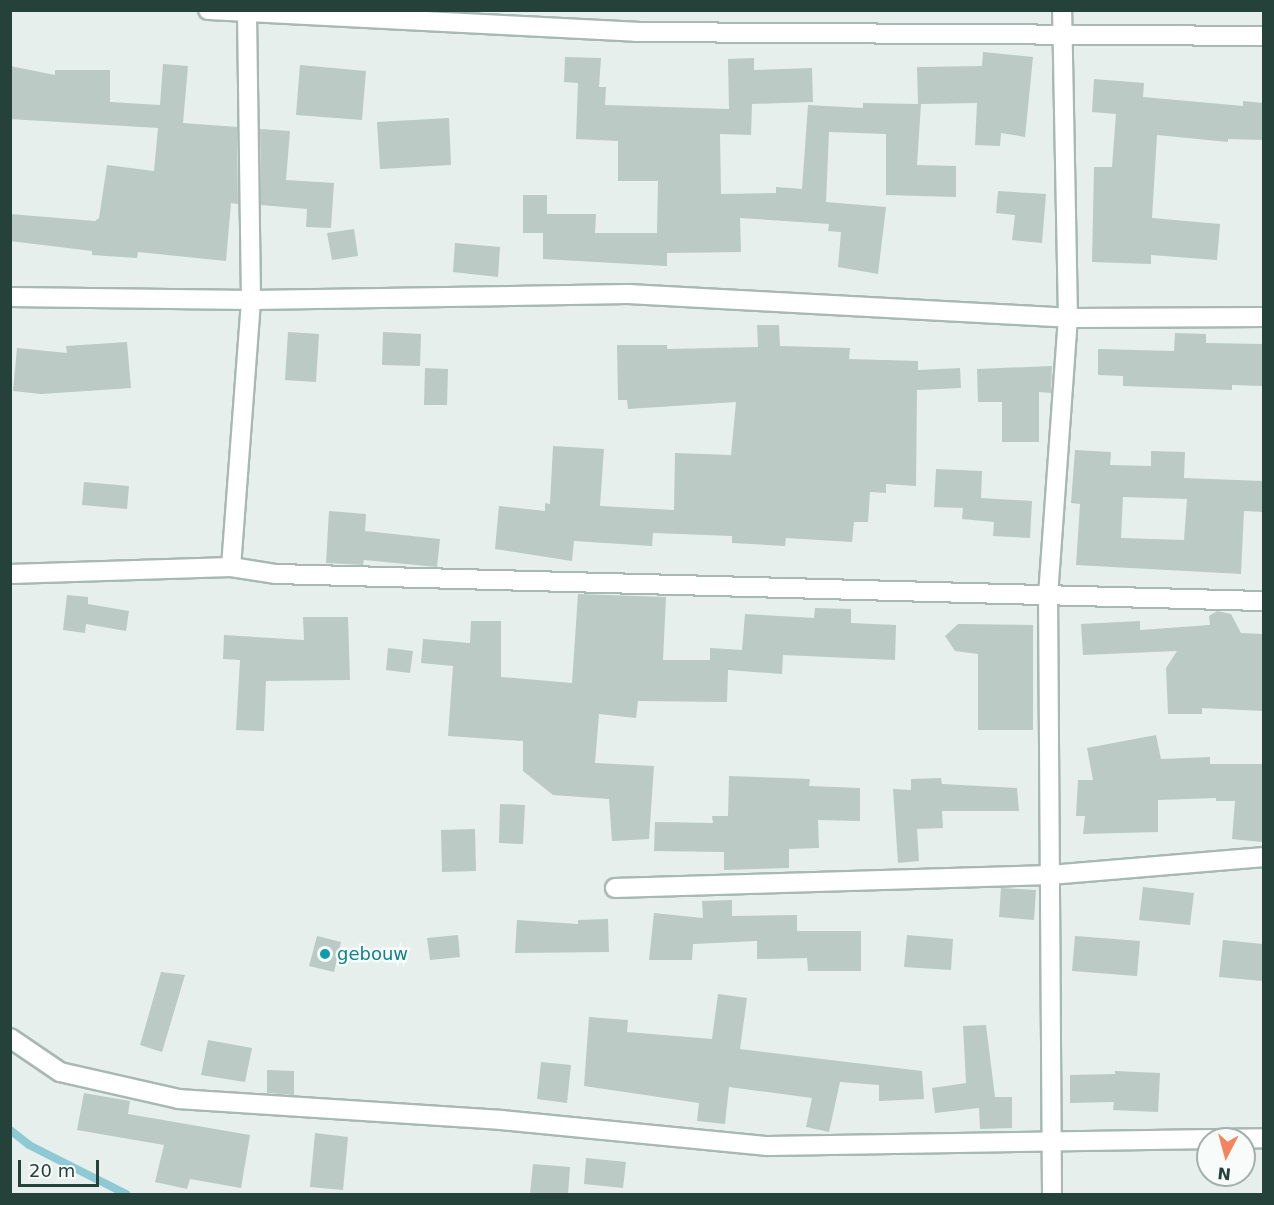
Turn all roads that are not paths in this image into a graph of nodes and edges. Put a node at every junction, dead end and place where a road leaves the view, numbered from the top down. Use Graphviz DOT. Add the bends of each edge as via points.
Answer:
graph roads {
  1 [pos="208,10"];
  2 [pos="1062,10"];
  3 [pos="247,11"];
  4 [pos="1062,35"];
  5 [pos="1263,36"];
  6 [pos="10,297"];
  7 [pos="251,300"];
  8 [pos="1263,317"];
  9 [pos="1068,318"];
  10 [pos="231,567"];
  11 [pos="10,574"];
  12 [pos="1048,596"];
  13 [pos="1263,601"];
  14 [pos="1263,857"];
  15 [pos="1050,875"];
  16 [pos="615,888"];
  17 [pos="10,1038"];
  18 [pos="1263,1138"];
  19 [pos="1051,1139"];
  20 [pos="1052,1194"];
  1 -- 3 [label="street"];
  2 -- 4 [label="street"];
  3 -- 4 [label="street" via="636,32"];
  3 -- 7 [label="street"];
  4 -- 5 [label="street"];
  4 -- 9 [label="street"];
  6 -- 7 [label="street"];
  7 -- 9 [label="street" via="628,294"];
  7 -- 10 [label="street"];
  8 -- 9 [label="street"];
  9 -- 12 [label="street"];
  10 -- 11 [label="street"];
  10 -- 12 [label="street" via="276,574"];
  12 -- 13 [label="street"];
  12 -- 15 [label="street"];
  14 -- 15 [label="street"];
  15 -- 16 [label="street"];
  15 -- 19 [label="street"];
  17 -- 19 [label="street" via="60,1072 179,1099 501,1120 768,1146"];
  18 -- 19 [label="street"];
  19 -- 20 [label="street"];
}
